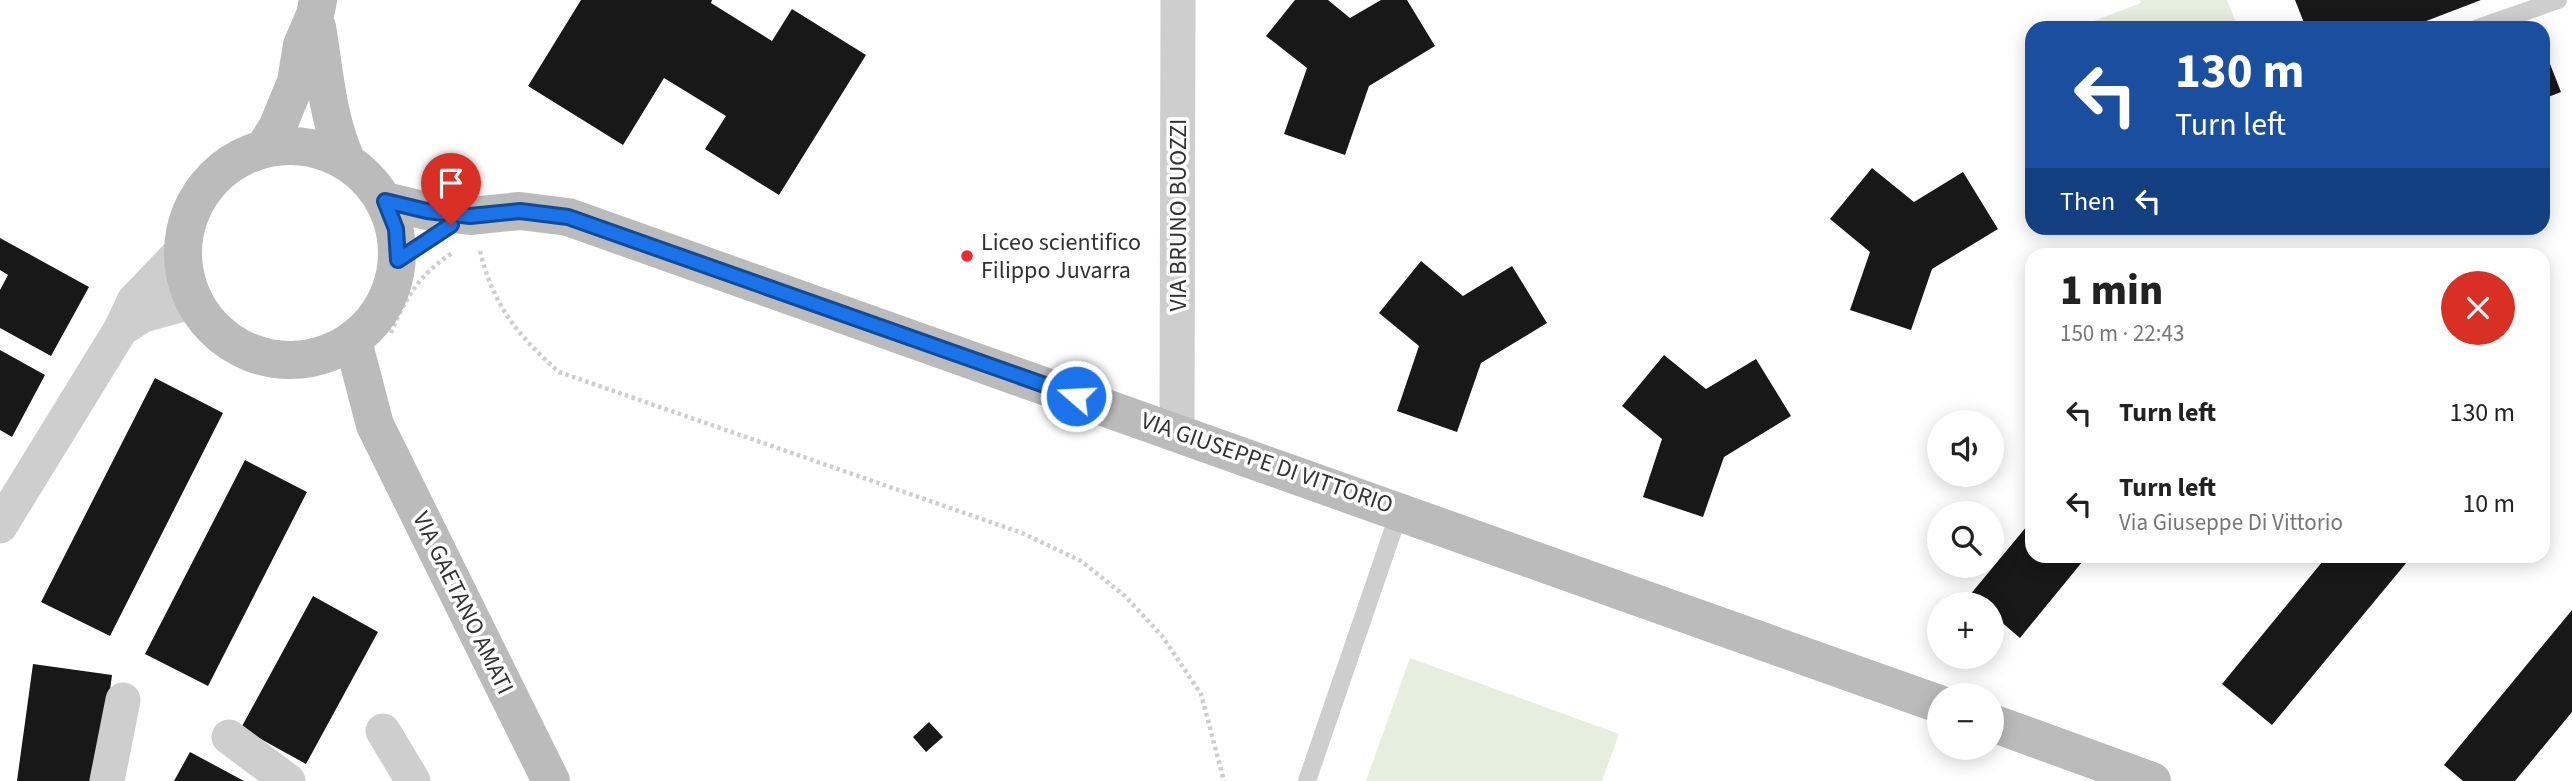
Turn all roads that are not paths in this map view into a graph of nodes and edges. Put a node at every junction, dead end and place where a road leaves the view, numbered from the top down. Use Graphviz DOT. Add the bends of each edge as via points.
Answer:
graph roads {
  1 [pos="1178,0"];
  2 [pos="2558,0"];
  3 [pos="317,7"];
  4 [pos="2498,21"];
  5 [pos="265,147"];
  6 [pos="347,162"];
  7 [pos="385,201"];
  8 [pos="470,216"];
  9 [pos="182,251"];
  10 [pos="398,260"];
  11 [pos="194,301"];
  12 [pos="121,329"];
  13 [pos="353,341"];
  14 [pos="308,359"];
  15 [pos="375,425"];
  16 [pos="1177,430"];
  17 [pos="1401,510"];
  18 [pos="0,526"];
  19 [pos="123,700"];
  20 [pos="1927,700"];
  21 [pos="2004,727"];
  22 [pos="383,731"];
  23 [pos="229,737"];
  24 [pos="107,781"];
  25 [pos="288,781"];
  26 [pos="413,781"];
  27 [pos="551,781"];
  28 [pos="1307,781"];
  29 [pos="2152,781"];
  1 -- 16 [label="street, VIA BRUNO BUOZZI"];
  2 -- 4 [label="lane"];
  3 -- 5 [label="street" via="302,45 296,82"];
  3 -- 6 [label="street" via="326,99"];
  5 -- 6 [label="street" via="300,145 334,153"];
  5 -- 9 [label="street" via="238,158 215,175 197,197 186,223"];
  6 -- 7 [label="street" via="363,173"];
  7 -- 8 [label="street, VIA GIUSEPPE DI VITTORIO"];
  7 -- 10 [label="street" via="396,229"];
  8 -- 10 [label="street, VIA GIUSEPPE DI VITTORIO" via="432,235"];
  8 -- 16 [label="street, VIA GIUSEPPE DI VITTORIO" via="520,211 568,217"];
  9 -- 11 [label="street"];
  9 -- 12 [label="street" via="134,301"];
  10 -- 13 [label="street" via="385,305"];
  11 -- 12 [label="street" via="143,315"];
  11 -- 14 [label="street" via="214,329 242,349 274,359"];
  12 -- 18 [label="street"];
  13 -- 14 [label="street"];
  13 -- 15 [label="street, VIA GAETANO AMATI"];
  14 -- 15 [label="street, VIA GAETANO AMATI"];
  15 -- 27 [label="street, VIA GAETANO AMATI"];
  16 -- 17 [label="street, VIA GIUSEPPE DI VITTORIO"];
  17 -- 20 [label="street, VIA GIUSEPPE DI VITTORIO"];
  17 -- 28 [label="lane"];
  19 -- 24 [label="street"];
  21 -- 29 [label="street"];
  22 -- 26 [label="street"];
  23 -- 25 [label="street"];
}
